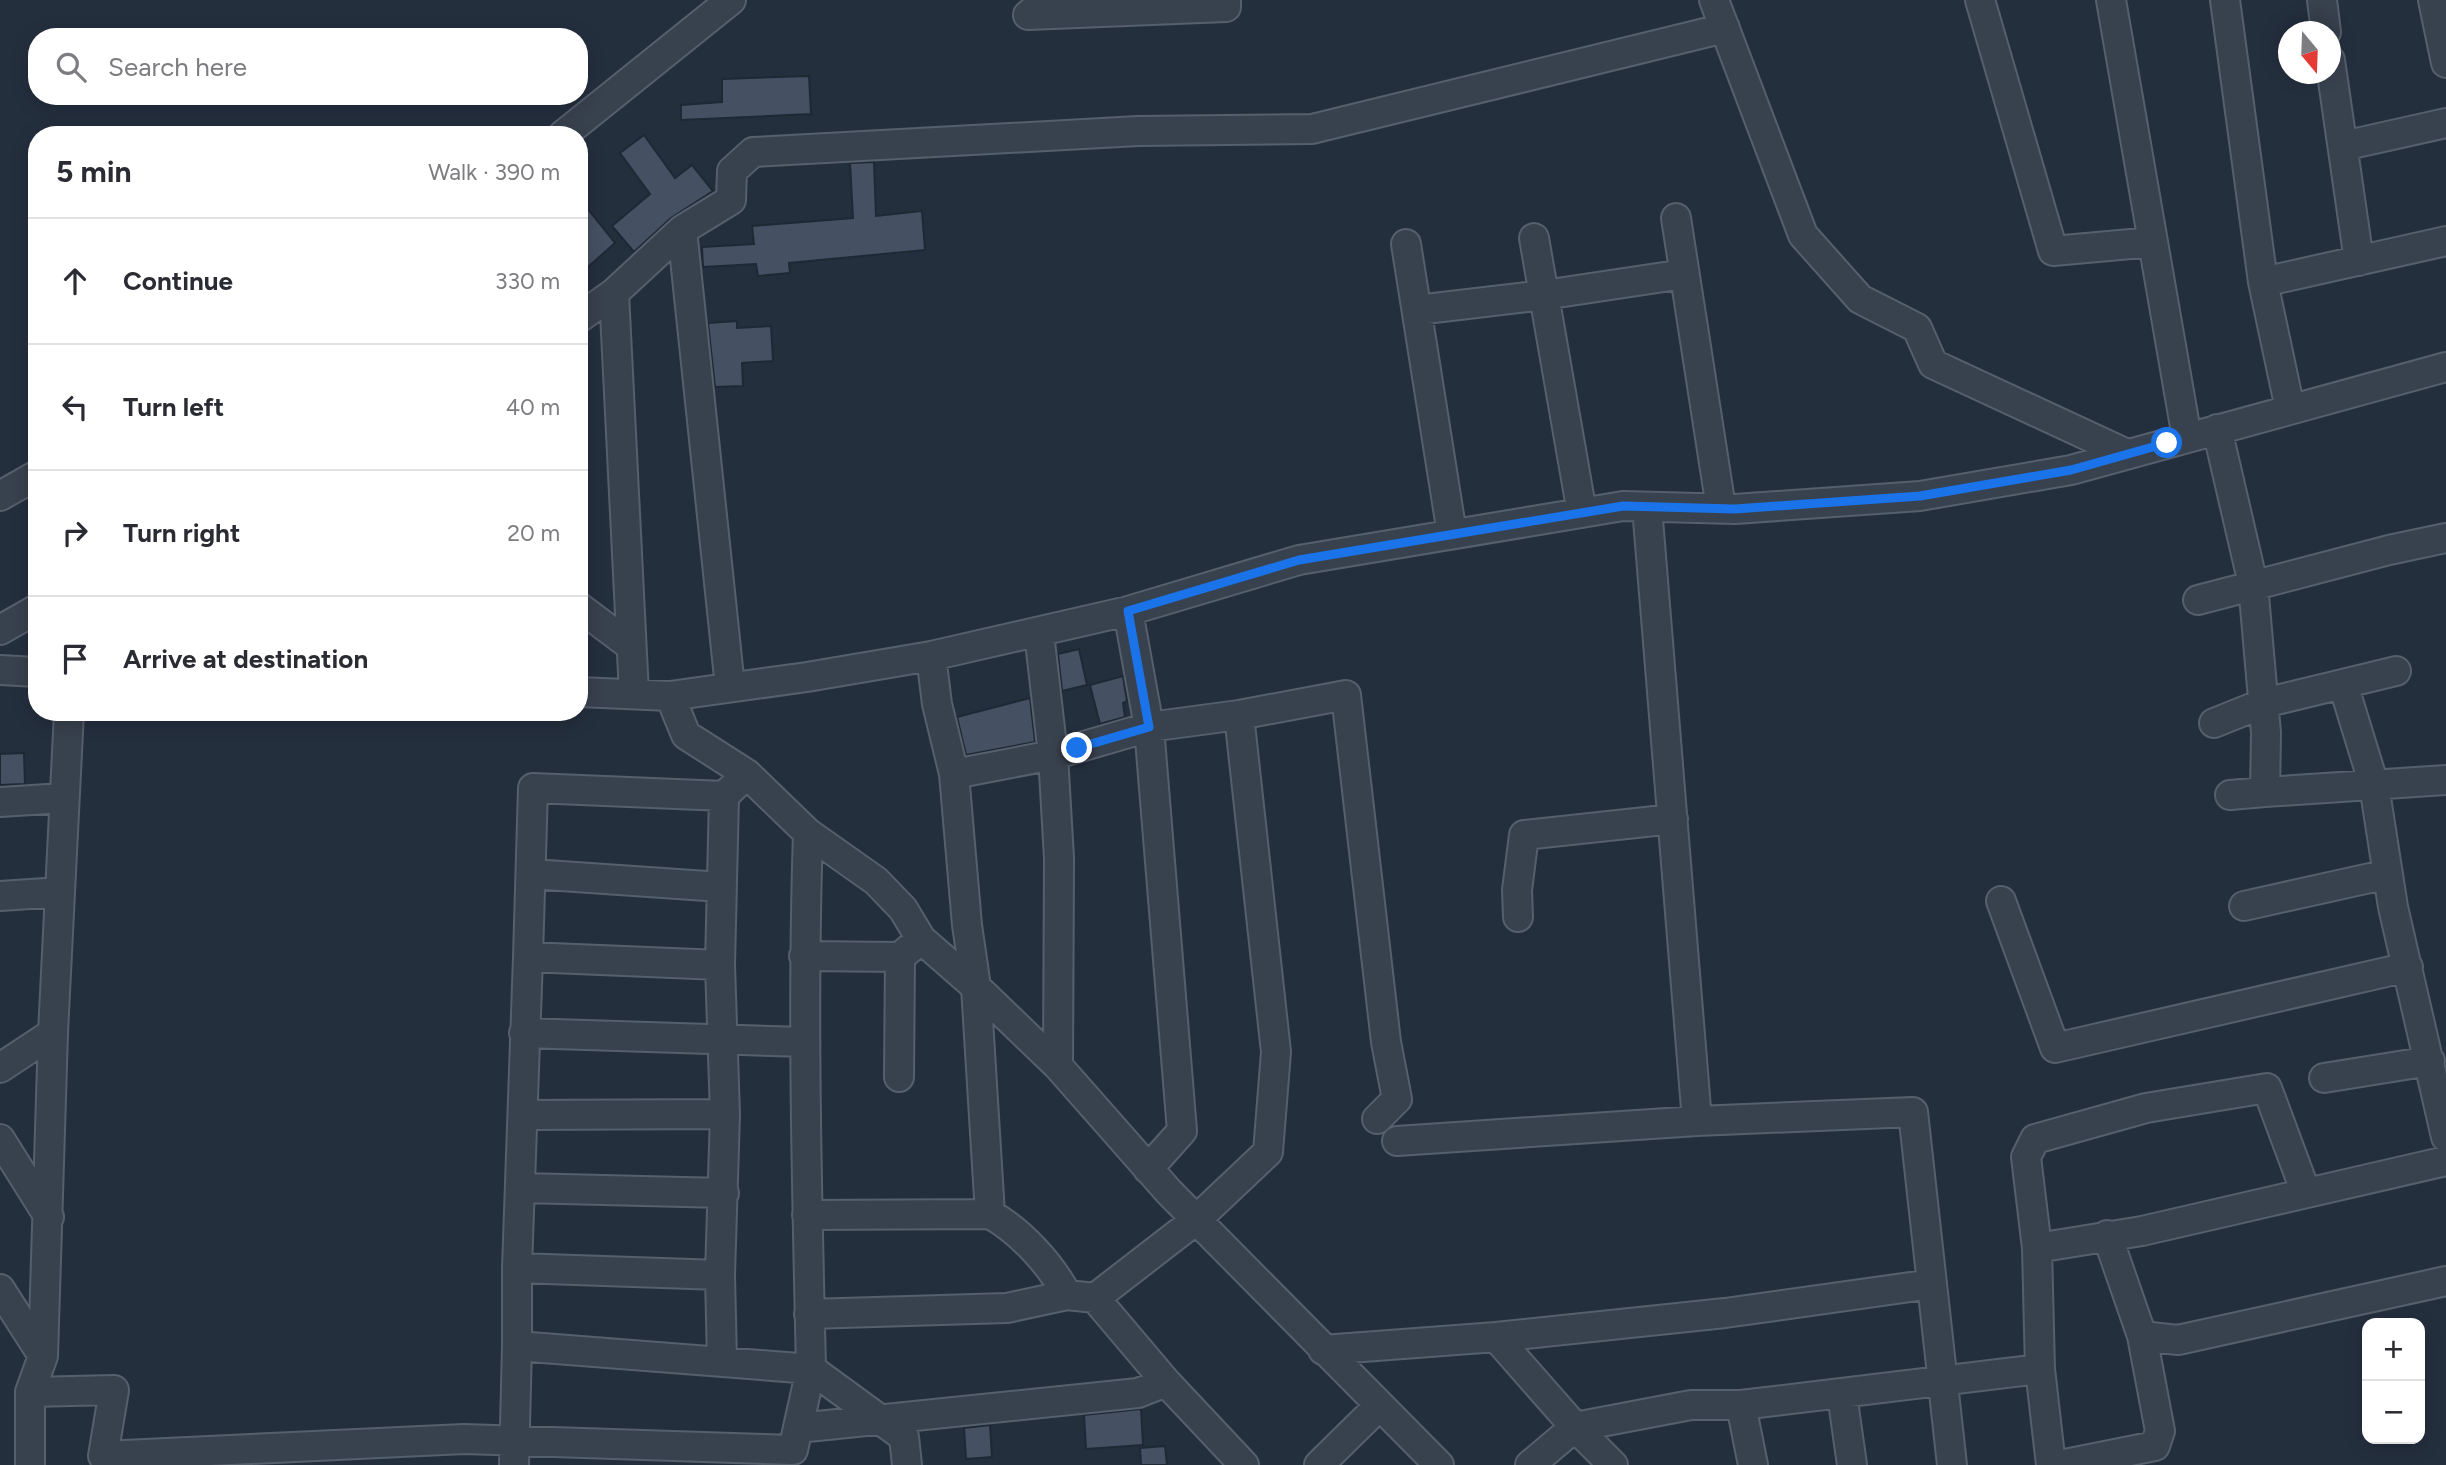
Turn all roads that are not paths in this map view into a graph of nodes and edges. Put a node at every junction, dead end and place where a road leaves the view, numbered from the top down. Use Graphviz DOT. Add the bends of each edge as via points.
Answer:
graph roads {
  1 [pos="732,0"];
  2 [pos="1046,0"];
  3 [pos="1226,0"];
  4 [pos="1714,0"];
  5 [pos="1980,0"];
  6 [pos="2111,0"];
  7 [pos="2225,0"];
  8 [pos="2322,0"];
  9 [pos="2432,0"];
  10 [pos="2325,21"];
  11 [pos="1725,28"];
  12 [pos="2446,63"];
  13 [pos="2334,84"];
  14 [pos="2446,123"];
  15 [pos="574,126"];
  16 [pos="2343,146"];
  17 [pos="1676,218"];
  18 [pos="682,230"];
  19 [pos="1534,238"];
  20 [pos="2446,241"];
  21 [pos="2153,242"];
  22 [pos="1406,244"];
  23 [pos="2359,261"];
  24 [pos="1684,274"];
  25 [pos="2263,282"];
  26 [pos="614,293"];
  27 [pos="1544,295"];
  28 [pos="1417,310"];
  29 [pos="588,312"];
  30 [pos="2446,367"];
  31 [pos="2290,410"];
  32 [pos="2217,429"];
  33 [pos="2187,438"];
  34 [pos="2127,454"];
  35 [pos="28,480"];
  36 [pos="0,496"];
  37 [pos="1647,507"];
  38 [pos="1721,509"];
  39 [pos="1582,513"];
  40 [pos="1452,534"];
  41 [pos="2446,538"];
  42 [pos="2253,584"];
  43 [pos="2198,600"];
  44 [pos="1128,611"];
  45 [pos="28,614"];
  46 [pos="588,614"];
  47 [pos="0,630"];
  48 [pos="1039,633"];
  49 [pos="631,646"];
  50 [pos="931,656"];
  51 [pos="0,670"];
  52 [pos="2396,671"];
  53 [pos="28,672"];
  54 [pos="2343,684"];
  55 [pos="730,687"];
  56 [pos="588,692"];
  57 [pos="634,694"];
  58 [pos="670,696"];
  59 [pos="2264,703"];
  60 [pos="1240,715"];
  61 [pos="68,721"];
  62 [pos="2214,723"];
  63 [pos="1149,727"];
  64 [pos="1053,754"];
  65 [pos="747,774"];
  66 [pos="954,774"];
  67 [pos="2446,780"];
  68 [pos="2374,785"];
  69 [pos="2265,792"];
  70 [pos="2230,795"];
  71 [pos="724,796"];
  72 [pos="64,798"];
  73 [pos="0,802"];
  74 [pos="1672,819"];
  75 [pos="808,833"];
  76 [pos="532,874"];
  77 [pos="2388,874"];
  78 [pos="721,887"];
  79 [pos="60,892"];
  80 [pos="0,896"];
  81 [pos="2001,901"];
  82 [pos="2244,906"];
  83 [pos="1518,917"];
  84 [pos="921,939"];
  85 [pos="804,956"];
  86 [pos="528,957"];
  87 [pos="900,957"];
  88 [pos="720,965"];
  89 [pos="2408,967"];
  90 [pos="976,987"];
  91 [pos="53,1033"];
  92 [pos="524,1033"];
  93 [pos="723,1039"];
  94 [pos="804,1042"];
  95 [pos="2430,1061"];
  96 [pos="1058,1066"];
  97 [pos="0,1068"];
  98 [pos="899,1077"];
  99 [pos="2324,1079"];
  100 [pos="725,1114"];
  101 [pos="524,1115"];
  102 [pos="1377,1119"];
  103 [pos="1697,1121"];
  104 [pos="2446,1138"];
  105 [pos="0,1139"];
  106 [pos="1397,1141"];
  107 [pos="2446,1161"];
  108 [pos="1148,1168"];
  109 [pos="522,1188"];
  110 [pos="724,1193"];
  111 [pos="2306,1193"];
  112 [pos="990,1214"];
  113 [pos="807,1215"];
  114 [pos="49,1217"];
  115 [pos="1196,1220"];
  116 [pos="2107,1235"];
  117 [pos="2037,1248"];
  118 [pos="517,1268"];
  119 [pos="720,1275"];
  120 [pos="2446,1281"];
  121 [pos="1932,1284"];
  122 [pos="0,1289"];
  123 [pos="1067,1295"];
  124 [pos="1095,1298"];
  125 [pos="809,1314"];
  126 [pos="2142,1336"];
  127 [pos="1496,1337"];
  128 [pos="517,1346"];
  129 [pos="1324,1350"];
  130 [pos="43,1356"];
  131 [pos="722,1362"];
  132 [pos="810,1369"];
  133 [pos="2040,1369"];
  134 [pos="1166,1382"];
  135 [pos="1943,1382"];
  136 [pos="30,1392"];
  137 [pos="1842,1394"];
  138 [pos="1741,1405"];
  139 [pos="1379,1406"];
  140 [pos="879,1419"];
  141 [pos="1575,1427"];
  142 [pos="797,1448"];
  143 [pos="414,1453"];
  144 [pos="514,1453"];
  145 [pos="341,1455"];
  146 [pos="272,1456"];
  147 [pos="193,1458"];
  148 [pos="104,1460"];
  149 [pos="30,1465"];
  150 [pos="908,1465"];
  151 [pos="1244,1465"];
  152 [pos="1319,1465"];
  153 [pos="1438,1465"];
  154 [pos="1531,1465"];
  155 [pos="1613,1465"];
  156 [pos="1753,1465"];
  157 [pos="1852,1465"];
  158 [pos="1952,1465"];
  159 [pos="2052,1465"];
  160 [pos="2060,1465"];
  1 -- 15 [label="street"];
  2 -- 3 [label="street" via="1028,15 1226,7"];
  4 -- 11 [label="street"];
  5 -- 21 [label="street" via="2053,251"];
  6 -- 21 [label="street"];
  7 -- 25 [label="street"];
  8 -- 10 [label="street"];
  9 -- 12 [label="street"];
  11 -- 18 [label="street" via="1312,129 1138,131 753,152 732,171 731,200"];
  11 -- 34 [label="street" via="1803,235 1860,299 1917,328 1933,364"];
  13 -- 16 [label="street"];
  14 -- 16 [label="street"];
  16 -- 23 [label="street"];
  17 -- 24 [label="street"];
  18 -- 26 [label="street"];
  18 -- 55 [label="street"];
  19 -- 27 [label="street"];
  20 -- 23 [label="street"];
  21 -- 33 [label="street"];
  22 -- 28 [label="street"];
  23 -- 25 [label="street"];
  24 -- 27 [label="street"];
  24 -- 38 [label="street"];
  25 -- 31 [label="street"];
  26 -- 29 [label="street"];
  26 -- 49 [label="street"];
  27 -- 28 [label="street"];
  27 -- 39 [label="street"];
  28 -- 40 [label="street"];
  30 -- 31 [label="street"];
  31 -- 32 [label="street"];
  32 -- 33 [label="street"];
  32 -- 42 [label="street"];
  33 -- 34 [label="street"];
  34 -- 38 [label="street" via="2071,470 1920,496"];
  35 -- 36 [label="street"];
  37 -- 38 [label="street"];
  37 -- 39 [label="street"];
  37 -- 74 [label="street"];
  39 -- 40 [label="street"];
  40 -- 44 [label="street" via="1299,560"];
  41 -- 42 [label="street"];
  42 -- 43 [label="street"];
  42 -- 59 [label="street"];
  44 -- 48 [label="street"];
  44 -- 63 [label="street"];
  45 -- 47 [label="street"];
  46 -- 49 [label="street"];
  48 -- 50 [label="street"];
  48 -- 64 [label="street"];
  49 -- 57 [label="street"];
  50 -- 55 [label="street"];
  50 -- 66 [label="street"];
  51 -- 53 [label="street"];
  52 -- 54 [label="street"];
  54 -- 59 [label="street"];
  54 -- 68 [label="street"];
  55 -- 58 [label="street"];
  56 -- 57 [label="street"];
  57 -- 58 [label="street"];
  58 -- 65 [label="street" via="686,736"];
  59 -- 62 [label="street"];
  59 -- 69 [label="street"];
  60 -- 63 [label="street"];
  60 -- 102 [label="street" via="1346,695 1386,1042 1397,1099"];
  60 -- 115 [label="street" via="1276,1052 1268,1152"];
  61 -- 72 [label="street"];
  63 -- 64 [label="street"];
  63 -- 108 [label="street" via="1182,1131"];
  64 -- 66 [label="street"];
  64 -- 96 [label="street" via="1059,858"];
  65 -- 71 [label="street"];
  65 -- 75 [label="street"];
  66 -- 90 [label="street"];
  67 -- 68 [label="street"];
  68 -- 69 [label="street"];
  68 -- 77 [label="street"];
  69 -- 70 [label="street"];
  71 -- 76 [label="street" via="533,788"];
  71 -- 78 [label="street"];
  72 -- 73 [label="street"];
  72 -- 79 [label="street"];
  74 -- 83 [label="street" via="1524,835"];
  74 -- 103 [label="street"];
  75 -- 84 [label="street" via="876,881 903,909"];
  75 -- 85 [label="street"];
  76 -- 78 [label="street"];
  76 -- 86 [label="street"];
  77 -- 82 [label="street"];
  77 -- 89 [label="street"];
  78 -- 88 [label="street"];
  79 -- 80 [label="street"];
  79 -- 91 [label="street"];
  81 -- 89 [label="street" via="2055,1048"];
  84 -- 87 [label="street"];
  84 -- 90 [label="street"];
  85 -- 87 [label="street"];
  85 -- 94 [label="street"];
  86 -- 88 [label="street"];
  86 -- 92 [label="street"];
  87 -- 98 [label="street"];
  88 -- 93 [label="street"];
  89 -- 95 [label="street"];
  90 -- 96 [label="street"];
  90 -- 112 [label="street"];
  91 -- 97 [label="street"];
  91 -- 114 [label="street"];
  92 -- 93 [label="street"];
  92 -- 101 [label="street"];
  93 -- 94 [label="street"];
  93 -- 100 [label="street"];
  94 -- 113 [label="street"];
  95 -- 99 [label="street"];
  95 -- 104 [label="street"];
  96 -- 108 [label="street"];
  100 -- 101 [label="street"];
  100 -- 110 [label="street"];
  101 -- 109 [label="street"];
  103 -- 106 [label="street"];
  103 -- 121 [label="street" via="1913,1112"];
  105 -- 114 [label="street"];
  107 -- 111 [label="street"];
  108 -- 115 [label="street"];
  109 -- 110 [label="street"];
  109 -- 118 [label="street"];
  110 -- 119 [label="street"];
  111 -- 116 [label="street"];
  111 -- 117 [label="street" via="2267,1088 2146,1108 2035,1139 2026,1157"];
  112 -- 113 [label="street"];
  112 -- 123 [label="street" via="1006,1223 1056,1274"];
  113 -- 125 [label="street"];
  114 -- 130 [label="street"];
  115 -- 124 [label="street"];
  115 -- 129 [label="street"];
  116 -- 117 [label="street"];
  116 -- 126 [label="street"];
  117 -- 133 [label="street"];
  118 -- 119 [label="street"];
  118 -- 128 [label="street"];
  119 -- 131 [label="street"];
  120 -- 126 [label="street" via="2178,1340"];
  121 -- 127 [label="street" via="1724,1313"];
  121 -- 135 [label="street"];
  122 -- 130 [label="street"];
  123 -- 124 [label="street"];
  123 -- 125 [label="street" via="1007,1308"];
  124 -- 134 [label="street"];
  125 -- 132 [label="street"];
  126 -- 160 [label="street" via="2160,1431 2155,1446"];
  127 -- 129 [label="street"];
  127 -- 141 [label="street"];
  128 -- 131 [label="street"];
  128 -- 144 [label="street"];
  129 -- 139 [label="street"];
  130 -- 136 [label="street"];
  131 -- 132 [label="street"];
  132 -- 140 [label="street"];
  132 -- 142 [label="street"];
  133 -- 135 [label="street"];
  133 -- 159 [label="street"];
  134 -- 140 [label="street" via="1138,1393"];
  134 -- 151 [label="street"];
  135 -- 137 [label="street"];
  135 -- 158 [label="street"];
  136 -- 148 [label="street" via="114,1390"];
  136 -- 149 [label="street"];
  137 -- 138 [label="street"];
  137 -- 157 [label="street"];
  138 -- 141 [label="street" via="1691,1405"];
  138 -- 156 [label="street"];
  139 -- 152 [label="street"];
  139 -- 153 [label="street"];
  140 -- 142 [label="street"];
  140 -- 150 [label="street" via="904,1437"];
  141 -- 154 [label="street"];
  141 -- 155 [label="street"];
  142 -- 144 [label="street"];
  143 -- 144 [label="street" via="464,1439"];
  143 -- 145 [label="street"];
  145 -- 146 [label="street"];
  146 -- 147 [label="street"];
  147 -- 148 [label="street"];
}
